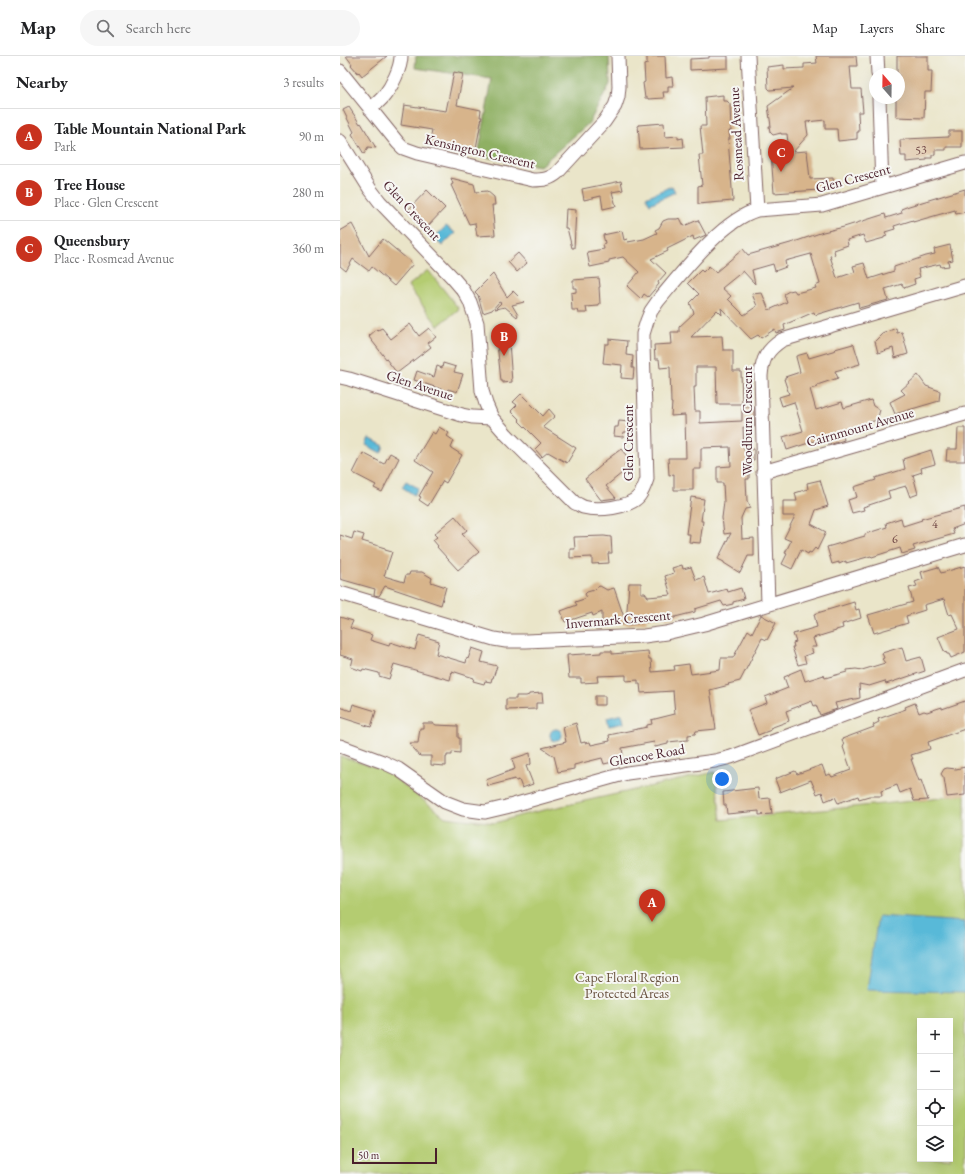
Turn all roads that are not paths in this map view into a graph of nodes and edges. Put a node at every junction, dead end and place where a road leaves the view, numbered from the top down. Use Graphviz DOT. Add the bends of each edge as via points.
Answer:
graph roads {
  1 [pos="401,56"];
  2 [pos="618,56"];
  3 [pos="748,56"];
  4 [pos="877,56"];
  5 [pos="878,68"];
  6 [pos="340,71"];
  7 [pos="879,104"];
  8 [pos="370,109"];
  9 [pos="340,142"];
  10 [pos="965,163"];
  11 [pos="882,187"];
  12 [pos="757,210"];
  13 [pos="965,286"];
  14 [pos="340,377"];
  15 [pos="965,414"];
  16 [pos="492,418"];
  17 [pos="763,472"];
  18 [pos="965,545"];
  19 [pos="340,593"];
  20 [pos="768,604"];
  21 [pos="965,670"];
  22 [pos="340,746"];
  1 -- 8 [label="street" via="399,70 389,89"];
  2 -- 8 [label="street, Kensington Crescent" via="618,97 610,115 552,177 546,179 534,180 410,151 398,143"];
  3 -- 12 [label="street, Rosmead Avenue"];
  4 -- 5 [label="street"];
  6 -- 8 [label="street"];
  7 -- 11 [label="street"];
  9 -- 16 [label="street, Glen Crescent" via="380,202 464,291 477,323 482,391"];
  10 -- 11 [label="street, Glen Crescent"];
  11 -- 12 [label="street, Glen Crescent" via="822,205"];
  12 -- 16 [label="street, Glen Crescent" via="735,221 707,246 651,311 643,334 642,355 647,479 634,501 606,508 589,508 575,503"];
  13 -- 17 [label="street, Woodburn Crescent" via="782,340 772,348 764,358 761,372"];
  14 -- 16 [label="street, Glen Avenue" via="462,415"];
  15 -- 17 [label="street, Cairnmount Avenue"];
  17 -- 20 [label="street, Woodburn Crescent"];
  18 -- 20 [label="street, Invermark Crescent"];
  19 -- 20 [label="street, Invermark Crescent" via="506,641 666,633"];
  21 -- 22 [label="street, Glencoe Road" via="731,757 627,773 485,812 463,809 445,802 398,769"];
}
